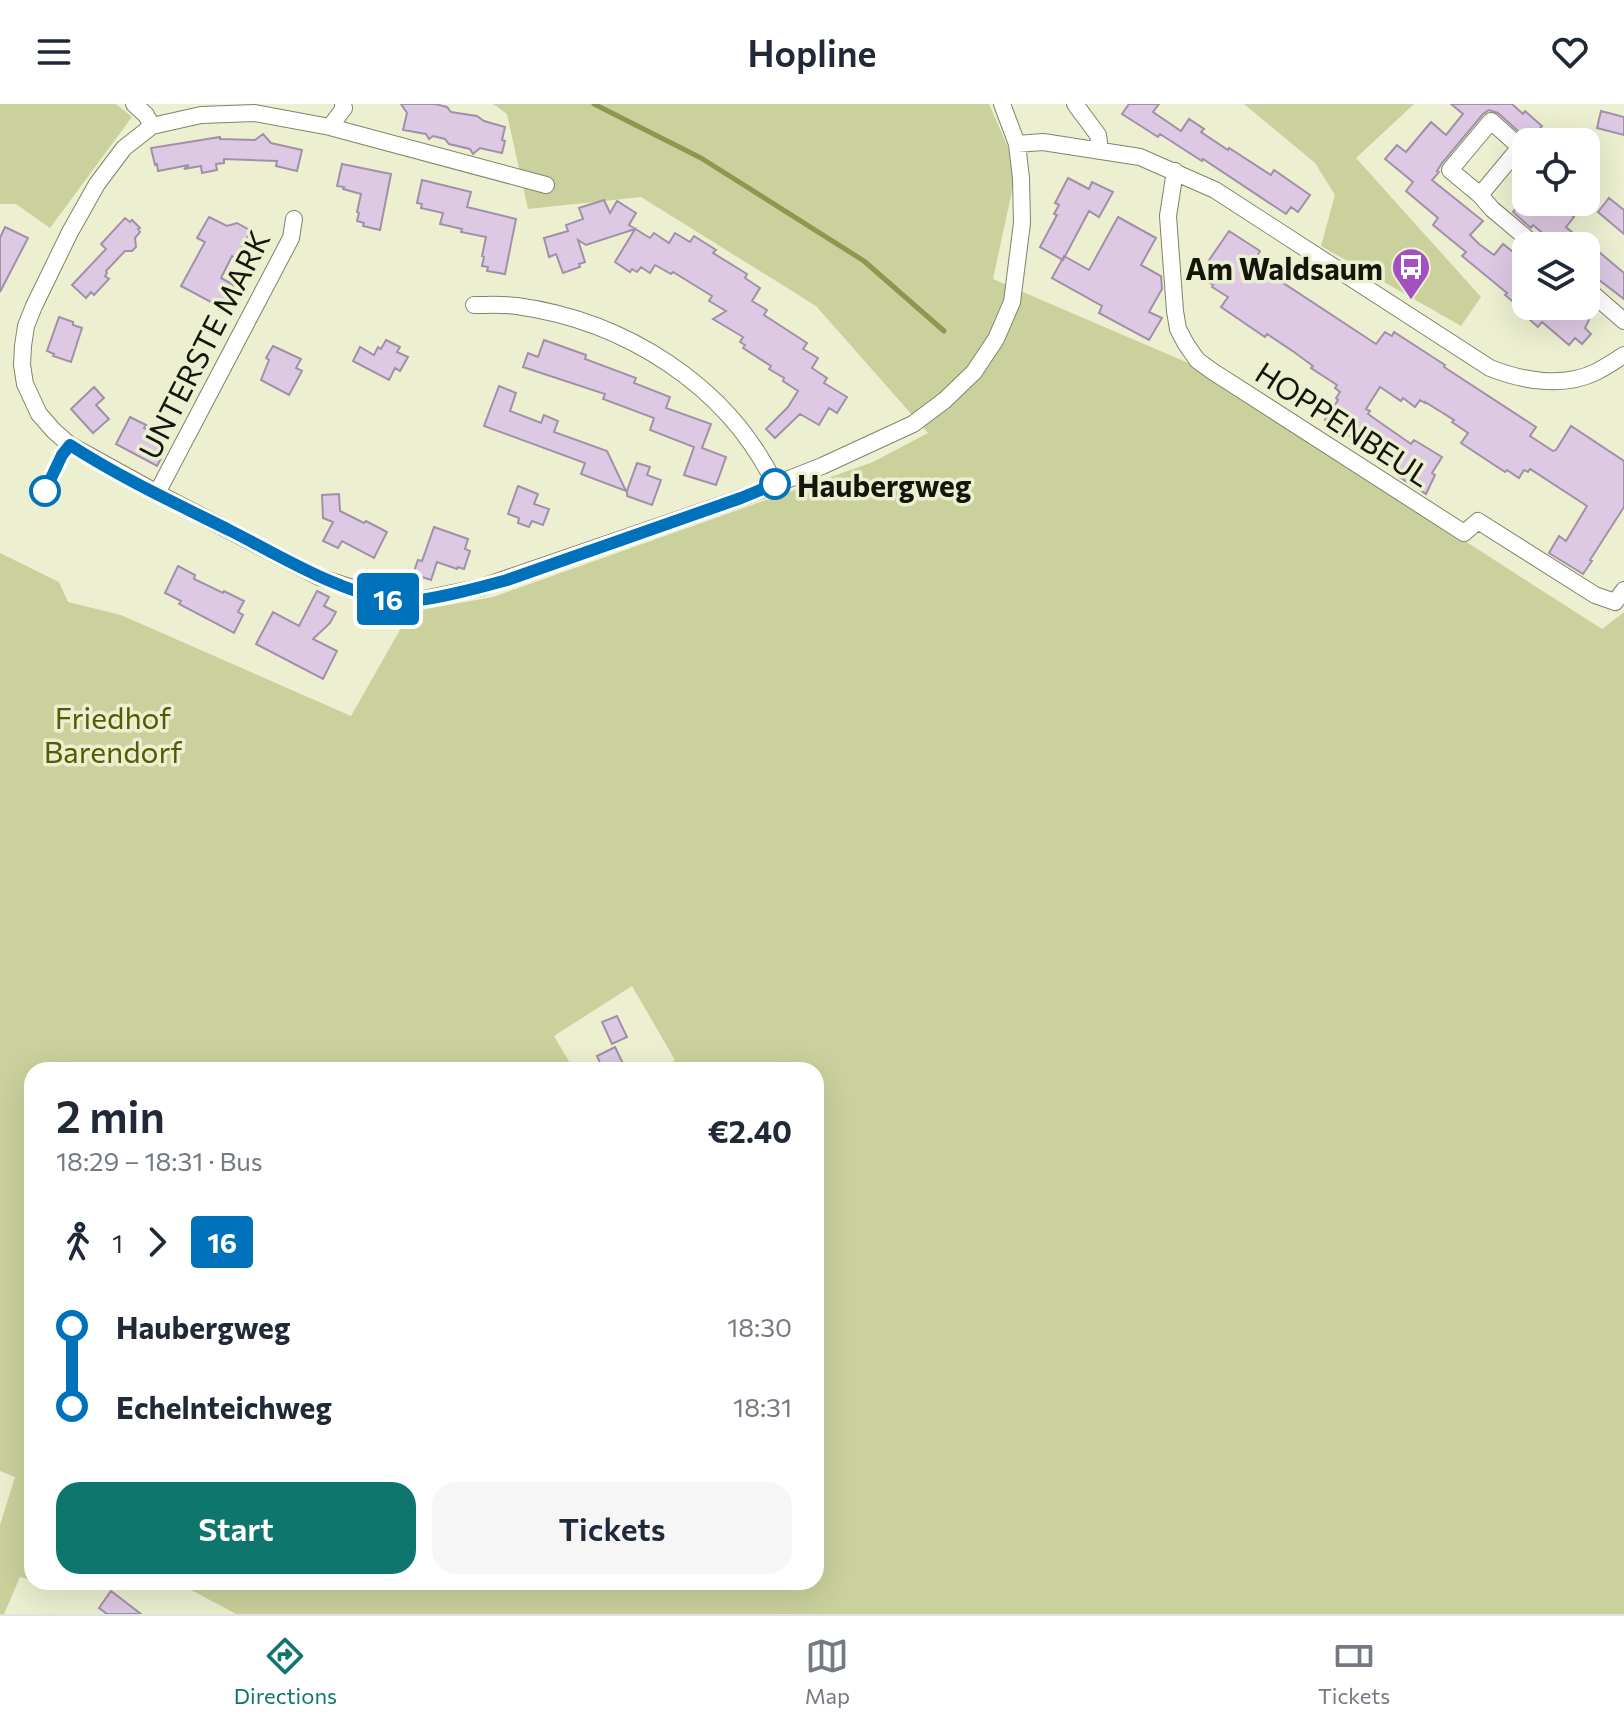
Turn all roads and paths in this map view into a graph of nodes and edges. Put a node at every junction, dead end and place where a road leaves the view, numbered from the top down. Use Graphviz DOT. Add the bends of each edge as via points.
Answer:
graph roads {
  1 [pos="134,104"];
  2 [pos="343,104"];
  3 [pos="1002,104"];
  4 [pos="1075,104"];
  5 [pos="262,109"];
  6 [pos="152,126"];
  7 [pos="330,127"];
  8 [pos="1017,144"];
  9 [pos="1100,150"];
  10 [pos="1175,171"];
  11 [pos="546,185"];
  12 [pos="1480,195"];
  13 [pos="294,219"];
  14 [pos="1519,232"];
  15 [pos="1600,300"];
  16 [pos="474,305"];
  17 [pos="1624,321"];
  18 [pos="1624,355"];
  19 [pos="775,484"];
  20 [pos="157,493"];
  21 [pos="1624,590"];
  1 -- 6 [label="street"];
  2 -- 7 [label="street"];
  3 -- 8 [label="street"];
  4 -- 9 [label="street" via="1098,135"];
  5 -- 6 [label="street"];
  5 -- 7 [label="street"];
  6 -- 20 [label="street" via="124,148 70,232 26,326 22,365 39,414 54,431 86,456"];
  7 -- 11 [label="street"];
  8 -- 9 [label="street"];
  8 -- 19 [label="street" via="1022,223 1012,302 974,372 913,424"];
  9 -- 10 [label="street" via="1140,157"];
  10 -- 18 [label="street" via="1215,190 1490,368 1534,381 1561,382 1594,373"];
  10 -- 21 [label="street, HOPPENBEUL" via="1168,216 1175,311 1178,329 1197,360 1464,533 1478,521 1595,595 1615,602"];
  12 -- 12 [label="street" via="1450,170 1491,121 1520,147"];
  12 -- 14 [label="street"];
  13 -- 20 [label="street, UNTERSTE MARK" via="291,238"];
  15 -- 17 [label="street"];
  16 -- 19 [label="street" via="558,314 657,356 730,415 763,458"];
  19 -- 20 [label="street" via="507,580 396,602 319,577"];
}
